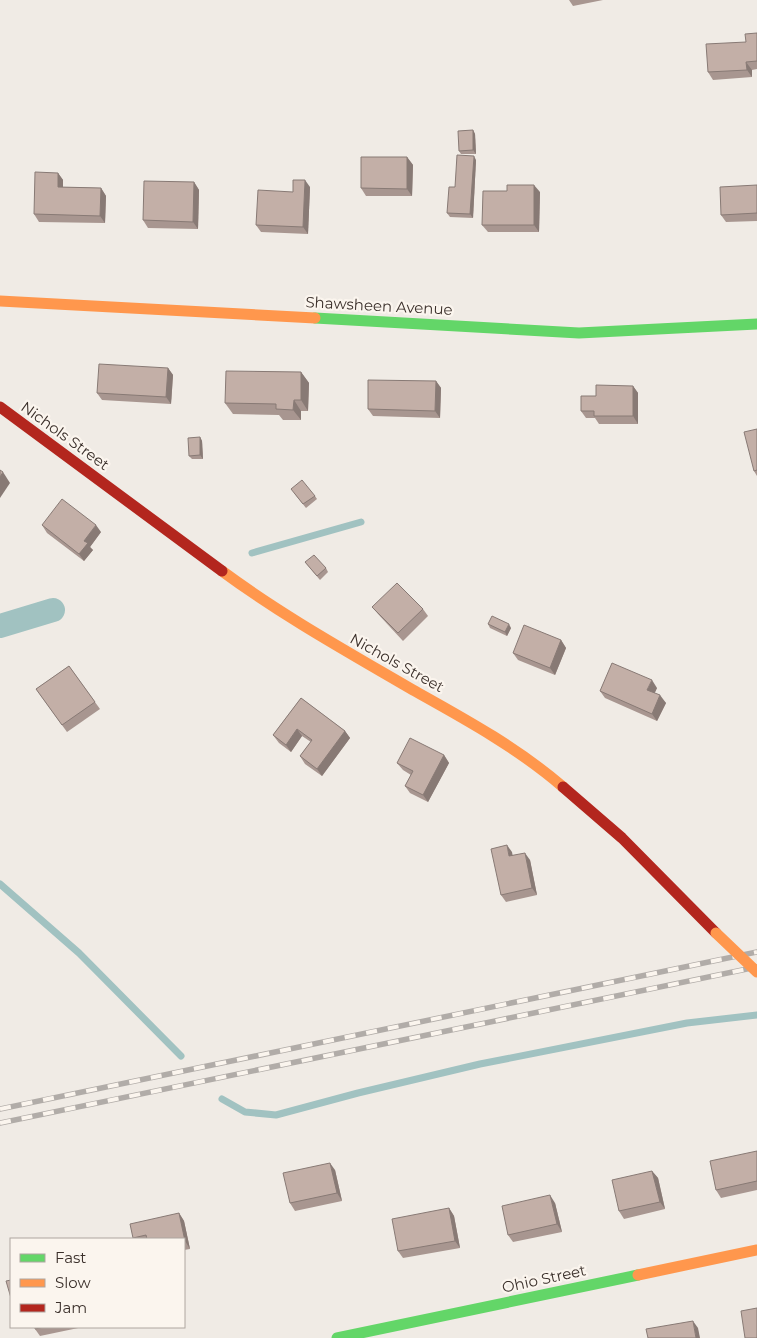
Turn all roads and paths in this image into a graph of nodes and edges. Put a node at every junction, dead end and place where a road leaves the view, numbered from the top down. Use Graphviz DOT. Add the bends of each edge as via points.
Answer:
graph roads {
  1 [pos="0,301"];
  2 [pos="757,324"];
  3 [pos="0,407"];
  4 [pos="757,972"];
  5 [pos="757,1250"];
  6 [pos="337,1338"];
  1 -- 2 [label="street, Shawsheen Avenue" via="579,333"];
  3 -- 4 [label="street, Nichols Street, bridge" via="262,600 322,638 488,732 554,779 622,838"];
  5 -- 6 [label="street, Ohio Street"];
}
